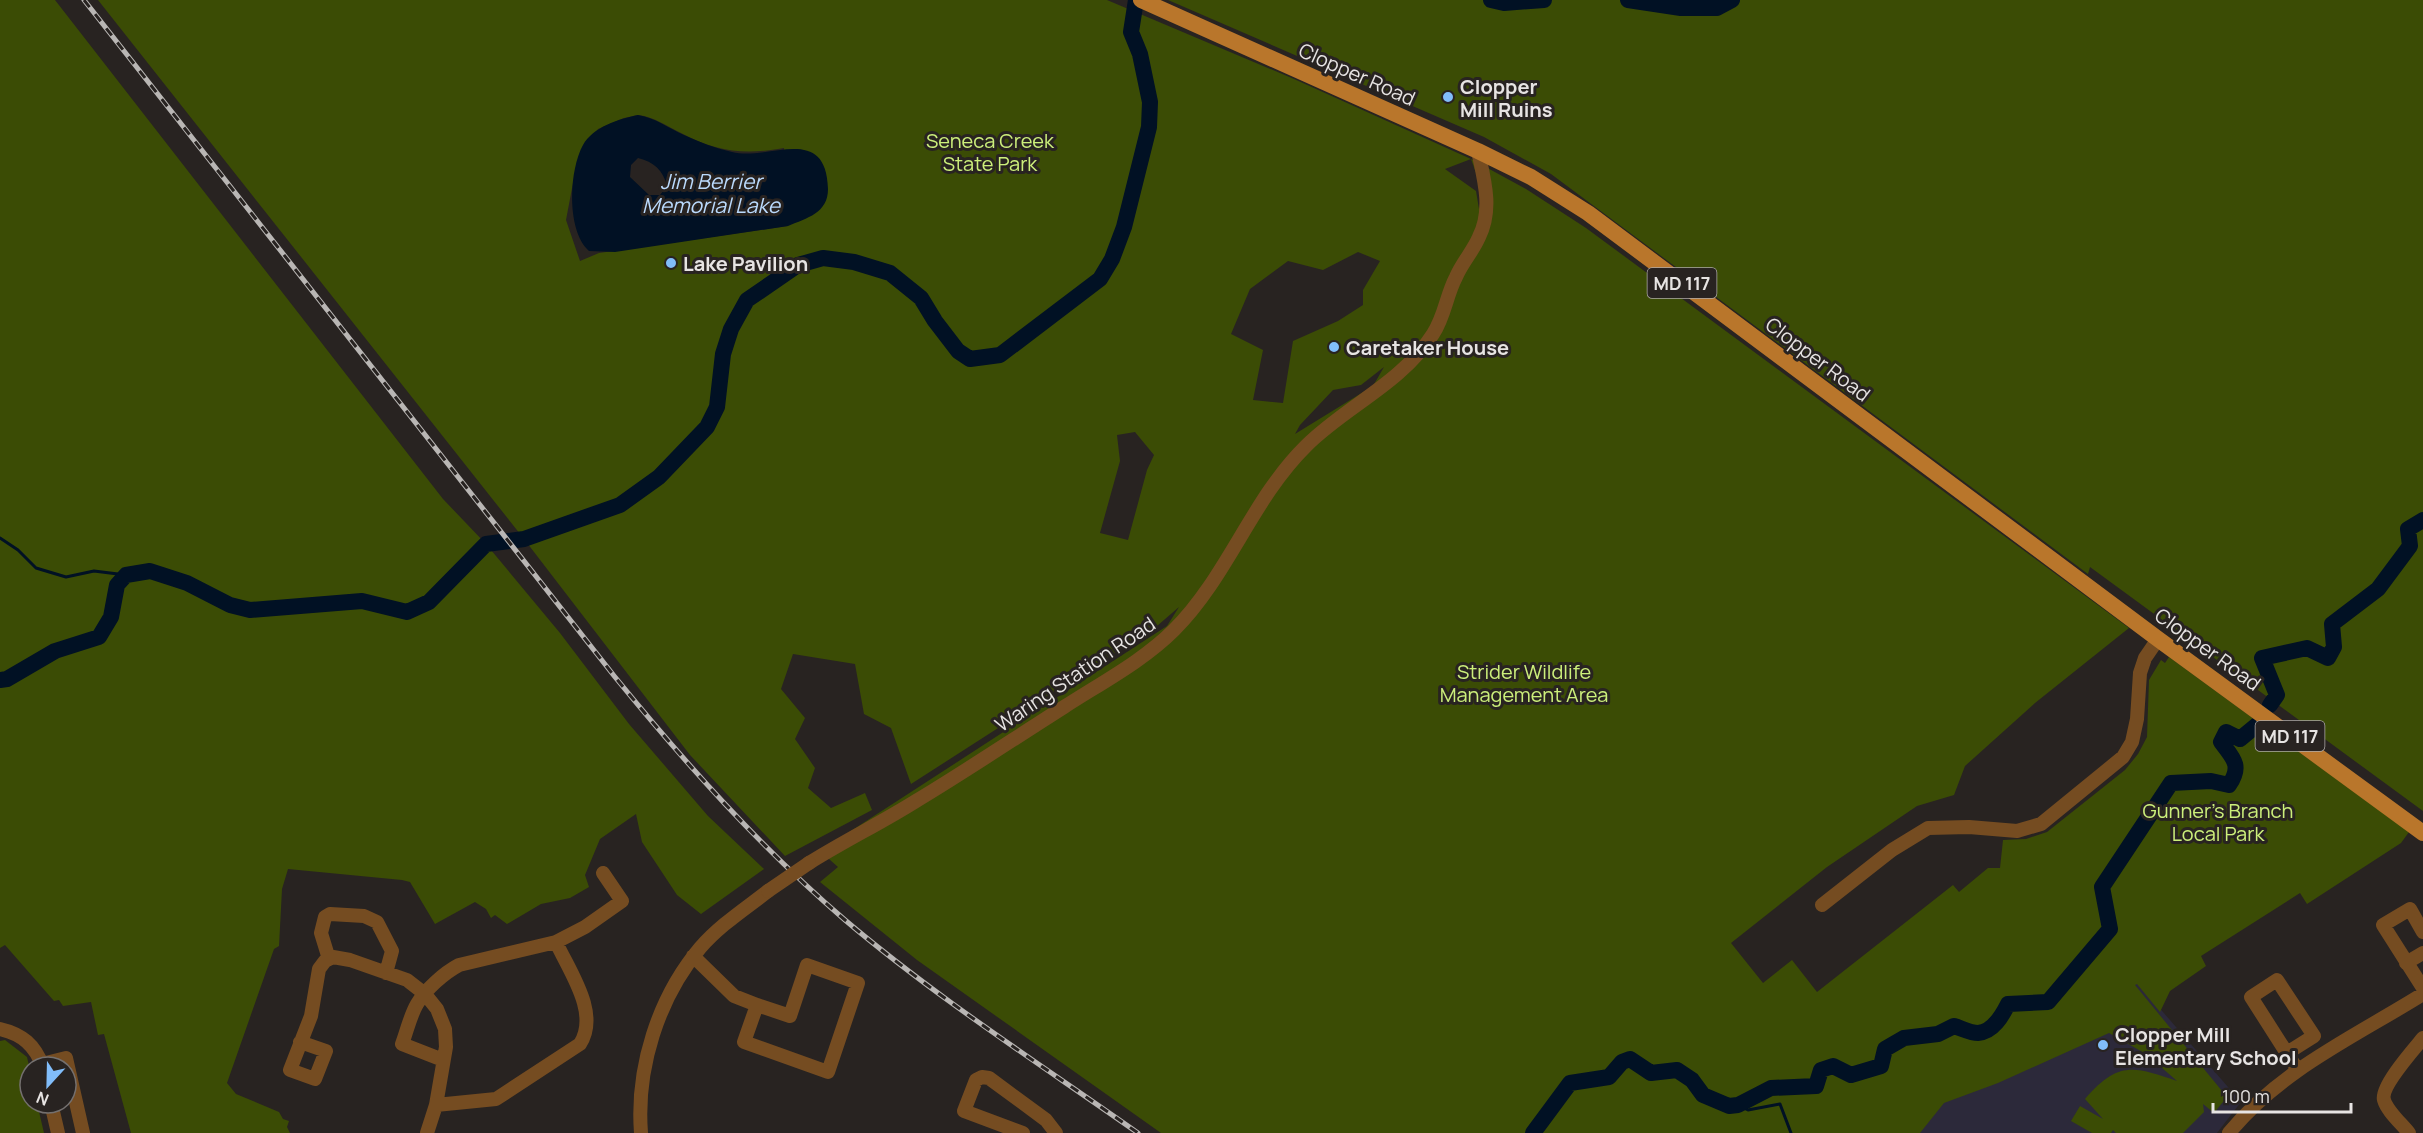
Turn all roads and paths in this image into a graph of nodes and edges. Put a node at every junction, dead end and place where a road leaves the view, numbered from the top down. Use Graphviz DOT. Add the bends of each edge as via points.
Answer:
graph roads {
  1 [pos="1141,0"];
  2 [pos="1478,151"];
  3 [pos="2158,639"];
  4 [pos="2423,833"];
  5 [pos="603,873"];
  6 [pos="1822,905"];
  7 [pos="2423,932"];
  8 [pos="555,942"];
  9 [pos="2423,953"];
  10 [pos="693,956"];
  11 [pos="329,959"];
  12 [pos="2406,963"];
  13 [pos="386,973"];
  14 [pos="2423,988"];
  15 [pos="425,994"];
  16 [pos="2423,994"];
  17 [pos="757,1005"];
  18 [pos="0,1029"];
  19 [pos="2423,1038"];
  20 [pos="300,1041"];
  21 [pos="2287,1053"];
  22 [pos="37,1055"];
  23 [pos="443,1060"];
  24 [pos="2298,1069"];
  25 [pos="436,1105"];
  26 [pos="78,1111"];
  27 [pos="54,1115"];
  28 [pos="58,1133"];
  29 [pos="83,1133"];
  30 [pos="427,1133"];
  31 [pos="641,1133"];
  32 [pos="1023,1133"];
  33 [pos="1056,1133"];
  34 [pos="2229,1133"];
  35 [pos="2409,1133"];
  1 -- 2 [label="main road, Clopper Road / MD 117"];
  2 -- 3 [label="main road, Clopper Road / MD 117" via="1531,177 1588,213"];
  2 -- 10 [label="street, Waring Station Road, bridge" via="1486,190 1484,223 1456,276 1434,334 1386,386 1318,435 1295,457 1274,484 1224,567 1172,632 1135,661 915,802 808,863 716,932"];
  3 -- 4 [label="main road, Clopper Road / MD 117"];
  3 -- 6 [label="street" via="2140,673 2137,719 2132,742 2123,757 2041,824 2017,831 1928,828 1892,850"];
  5 -- 8 [label="street" via="622,901"];
  7 -- 12 [label="street" via="2410,909 2383,925"];
  8 -- 15 [label="street" via="459,965"];
  8 -- 25 [label="street" via="588,1022 580,1044 496,1099"];
  9 -- 12 [label="street"];
  10 -- 17 [label="street" via="734,996"];
  10 -- 31 [label="street, Waring Station Road" via="671,990 646,1056"];
  11 -- 13 [label="street" via="350,960"];
  11 -- 13 [label="street" via="321,933 325,917 364,916 377,922 391,944"];
  11 -- 20 [label="street" via="319,969 311,1016"];
  12 -- 14 [label="street"];
  13 -- 15 [label="street" via="407,980"];
  15 -- 23 [label="street" via="445,1029"];
  15 -- 23 [label="street" via="417,1004 402,1044"];
  16 -- 24 [label="street"];
  17 -- 17 [label="street" via="744,1042 828,1072 858,983 807,965 790,1016"];
  18 -- 22 [label="street" via="31,1044"];
  19 -- 35 [label="street" via="2383,1096"];
  21 -- 21 [label="street" via="2251,997 2277,980 2314,1036"];
  21 -- 24 [label="street"];
  23 -- 25 [label="street"];
  24 -- 34 [label="street"];
  25 -- 30 [label="street"];
  26 -- 29 [label="street"];
  27 -- 28 [label="street"];
  32 -- 33 [label="street" via="964,1111 976,1080 989,1078 1046,1120"];
}
